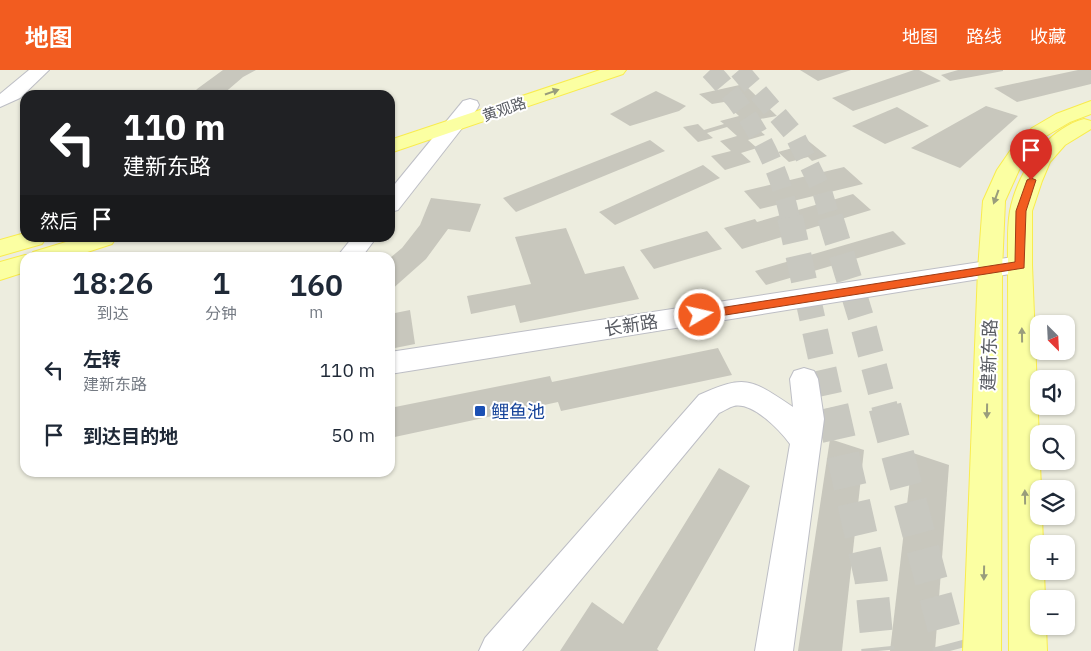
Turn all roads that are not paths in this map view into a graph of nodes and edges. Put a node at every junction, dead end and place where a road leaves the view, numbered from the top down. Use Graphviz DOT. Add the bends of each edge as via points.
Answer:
graph roads {
  1 [pos="40,70"];
  2 [pos="572,70"];
  3 [pos="617,70"];
  4 [pos="0,101"];
  5 [pos="470,105"];
  6 [pos="1091,107"];
  7 [pos="1091,122"];
  8 [pos="395,128"];
  9 [pos="452,128"];
  10 [pos="395,145"];
  11 [pos="395,199"];
  12 [pos="20,242"];
  13 [pos="91,242"];
  14 [pos="361,242"];
  15 [pos="0,248"];
  16 [pos="60,252"];
  17 [pos="353,252"];
  18 [pos="20,264"];
  19 [pos="1020,265"];
  20 [pos="0,270"];
  21 [pos="990,270"];
  22 [pos="395,362"];
  23 [pos="804,379"];
  24 [pos="806,442"];
  25 [pos="498,651"];
  26 [pos="774,651"];
  27 [pos="982,651"];
  28 [pos="1028,651"];
  1 -- 4 [label="street"];
  2 -- 5 [label="main road, 黄观路"];
  9 -- 3 [label="main road, 黄观路, one-way"];
  5 -- 8 [label="main road, 黄观路"];
  5 -- 9 [label="street"];
  6 -- 21 [label="main road, 建新东路, one-way" via="1062,118 1039,132 1020,151 1008,170 994,200"];
  7 -- 19 [label="main road, 建新东路" via="1058,141 1031,180 1021,211"];
  9 -- 10 [label="main road, 黄观路"];
  9 -- 11 [label="street"];
  12 -- 15 [label="main road"];
  13 -- 16 [label="main road"];
  14 -- 17 [label="street"];
  18 -- 20 [label="main road"];
  19 -- 21 [label="street, 长新路"];
  28 -- 19 [label="main road, 建新东路, one-way"];
  21 -- 22 [label="street, 长新路"];
  21 -- 27 [label="main road, 建新东路, one-way"];
  23 -- 24 [label="street" via="809,419"];
  24 -- 25 [label="street" via="789,420 752,395 731,394 709,404"];
  24 -- 26 [label="street"];
}
